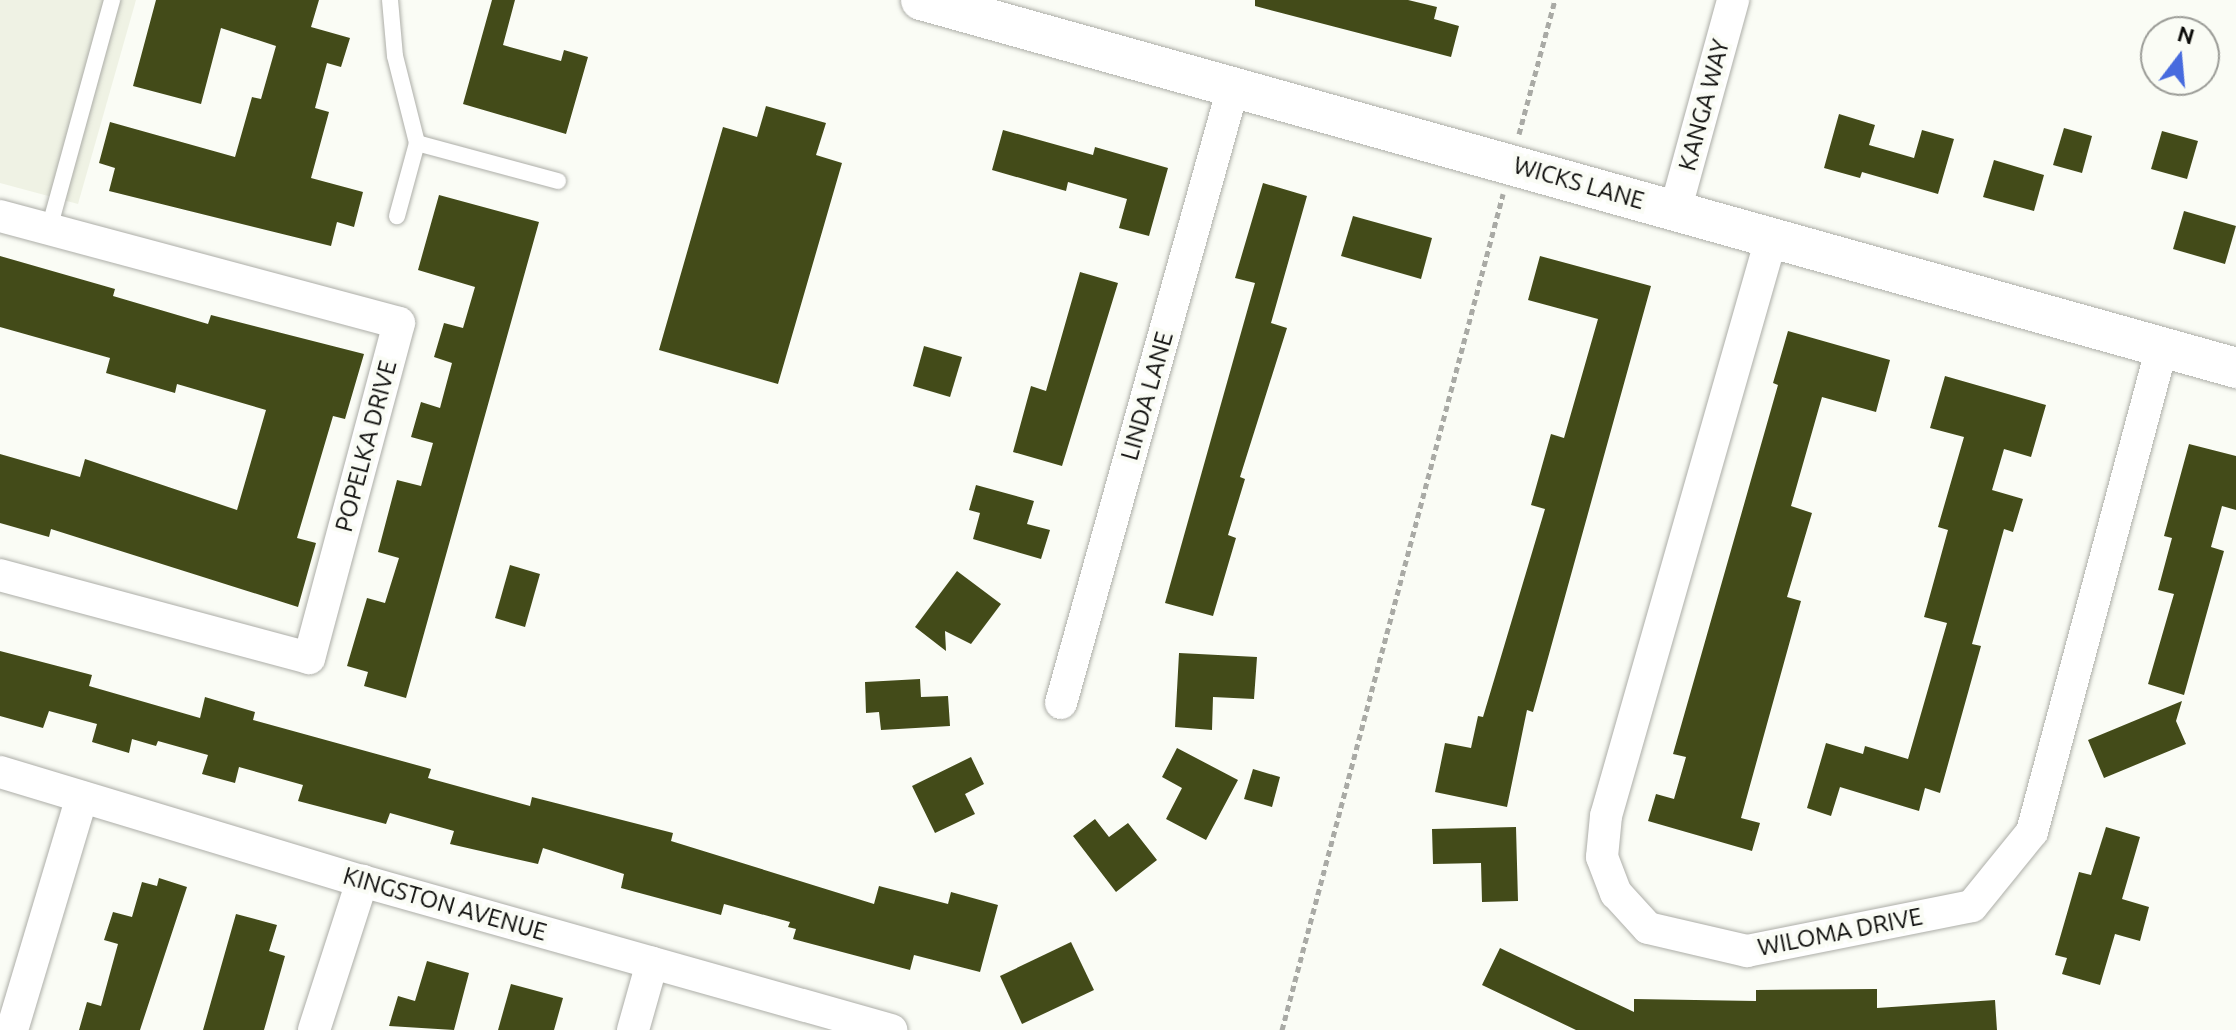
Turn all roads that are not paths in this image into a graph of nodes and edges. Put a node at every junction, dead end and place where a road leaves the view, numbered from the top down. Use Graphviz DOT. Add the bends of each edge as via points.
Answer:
graph roads {
  1 [pos="112,0"];
  2 [pos="390,0"];
  3 [pos="921,0"];
  4 [pos="1733,0"];
  5 [pos="1233,88"];
  6 [pos="417,143"];
  7 [pos="558,181"];
  8 [pos="1675,211"];
  9 [pos="0,216"];
  10 [pos="397,216"];
  11 [pos="49,229"];
  12 [pos="1771,239"];
  13 [pos="2162,347"];
  14 [pos="2236,368"];
  15 [pos="0,575"];
  16 [pos="1061,703"];
  17 [pos="0,772"];
  18 [pos="82,797"];
  19 [pos="362,881"];
  20 [pos="652,963"];
  21 [pos="12,1030"];
  22 [pos="314,1030"];
  23 [pos="633,1030"];
  24 [pos="891,1030"];
  1 -- 11 [label="lane"];
  2 -- 6 [label="lane" via="395,56"];
  3 -- 5 [label="street, WICKS LANE"];
  4 -- 8 [label="street, KANGA WAY"];
  5 -- 8 [label="street, WICKS LANE"];
  5 -- 16 [label="street, LINDA LANE"];
  6 -- 7 [label="lane"];
  6 -- 10 [label="lane"];
  8 -- 12 [label="street, WICKS LANE"];
  9 -- 11 [label="street, POPELKA DRIVE"];
  11 -- 15 [label="street, POPELKA DRIVE" via="399,323 309,658"];
  12 -- 13 [label="street, WICKS LANE"];
  12 -- 13 [label="street, WILOMA DRIVE" via="1606,816 1602,857 1616,893 1648,928 1747,951 1972,906 2032,832"];
  13 -- 14 [label="street, WICKS LANE"];
  17 -- 18 [label="street, KINGSTON AVENUE"];
  18 -- 19 [label="street, KINGSTON AVENUE"];
  18 -- 21 [label="street"];
  19 -- 20 [label="street, KINGSTON AVENUE"];
  19 -- 22 [label="street"];
  20 -- 23 [label="street"];
  20 -- 24 [label="street, KINGSTON AVENUE"];
}
